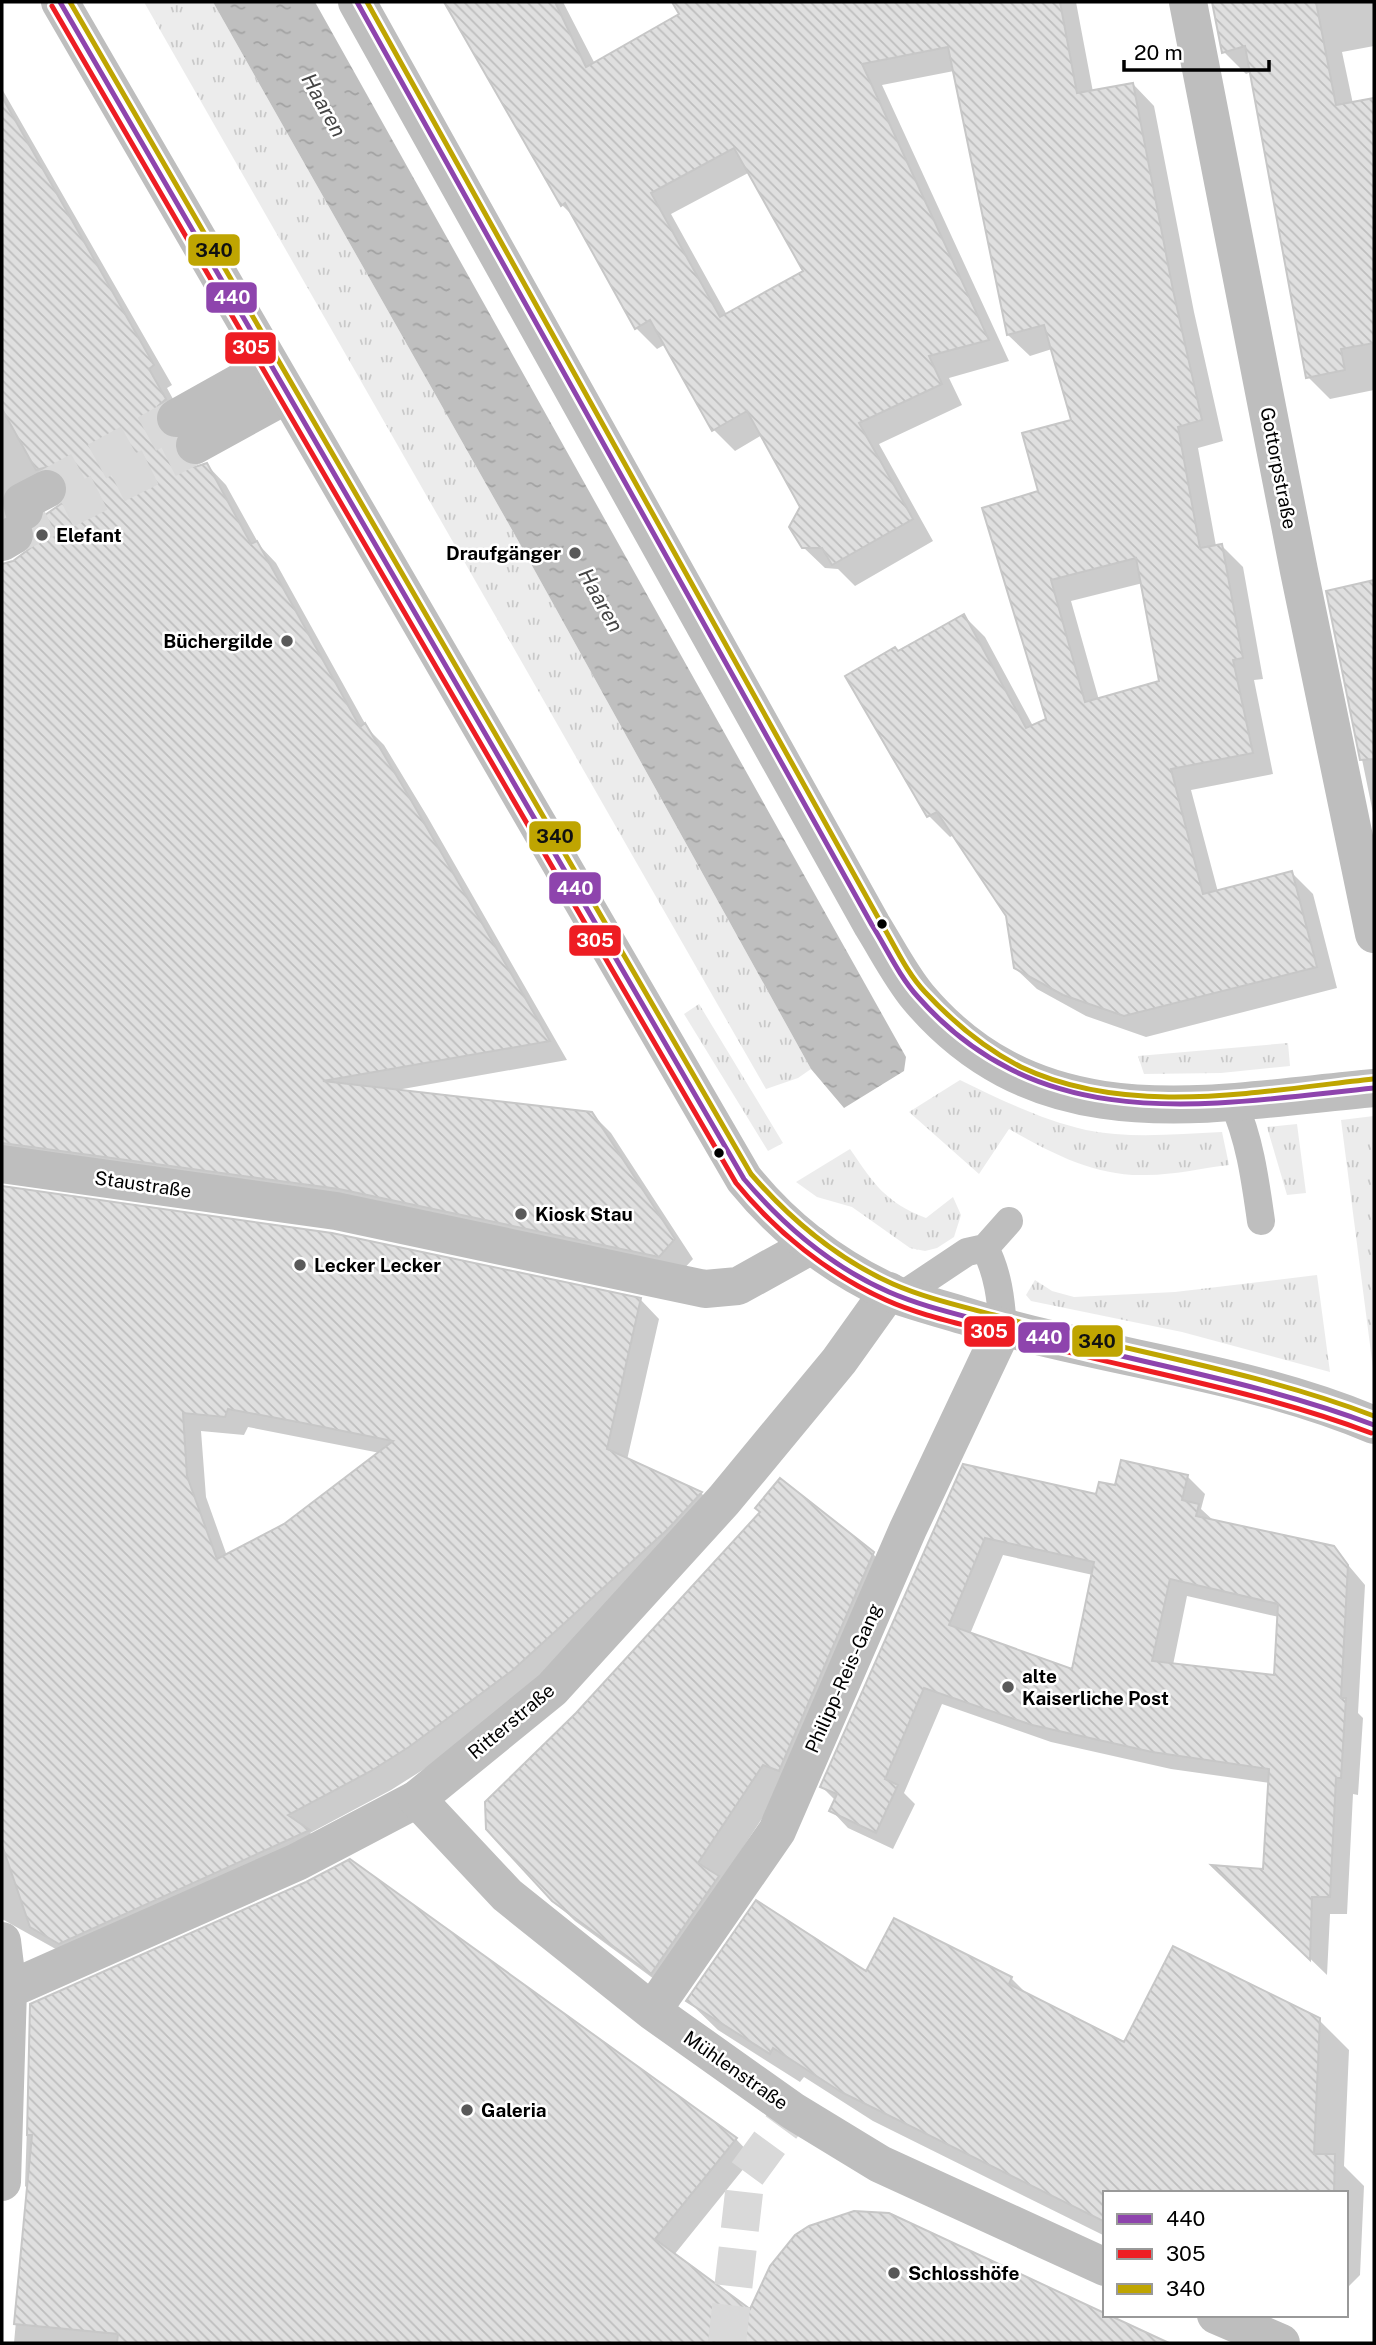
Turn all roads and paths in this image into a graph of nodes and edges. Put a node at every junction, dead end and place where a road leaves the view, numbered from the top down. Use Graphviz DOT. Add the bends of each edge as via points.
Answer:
graph roads {
  1 [pos="60,2"];
  2 [pos="357,2"];
  3 [pos="1188,2"];
  4 [pos="277,381"];
  5 [pos="186,431"];
  6 [pos="1374,934"];
  7 [pos="1374,1088"];
  8 [pos="1233,1102"];
  9 [pos="2,1164"];
  10 [pos="1009,1221"];
  11 [pos="1261,1221"];
  12 [pos="812,1245"];
  13 [pos="985,1248"];
  14 [pos="895,1294"];
  15 [pos="1003,1328"];
  16 [pos="1374,1425"];
  17 [pos="416,1799"];
  18 [pos="2,1941"];
  19 [pos="8,1990"];
  20 [pos="652,2011"];
  21 [pos="2,2182"];
  22 [pos="1103,2266"];
  23 [pos="1221,2317"];
  24 [pos="1281,2343"];
  1 -- 4 [label="street"];
  2 -- 8 [label="street" via="901,974 937,1017 984,1056 1045,1085 1092,1099 1149,1106"];
  3 -- 6 [label="street, Gottorpstraße"];
  4 -- 5 [label="street"];
  4 -- 12 [label="street" via="744,1179 784,1223"];
  7 -- 8 [label="street"];
  8 -- 11 [label="lane" via="1253,1163"];
  9 -- 12 [label="street, Staustraße" via="336,1211 705,1289 738,1286"];
  10 -- 13 [label="lane"];
  12 -- 14 [label="street"];
  13 -- 14 [label="lane" via="967,1252"];
  13 -- 15 [label="lane" via="1001,1296"];
  14 -- 15 [label="street"];
  14 -- 17 [label="street, Ritterstraße" via="733,1489 552,1689"];
  15 -- 16 [label="street" via="1232,1381"];
  15 -- 20 [label="street, Philipp-Reis-Gang" via="908,1529 777,1831"];
  17 -- 19 [label="street, Ritterstraße" via="297,1862"];
  17 -- 20 [label="street, Mühlenstraße" via="507,1895"];
  18 -- 19 [label="street"];
  19 -- 21 [label="street"];
  20 -- 22 [label="street, Mühlenstraße" via="793,2110 880,2164"];
  23 -- 24 [label="street"];
}
